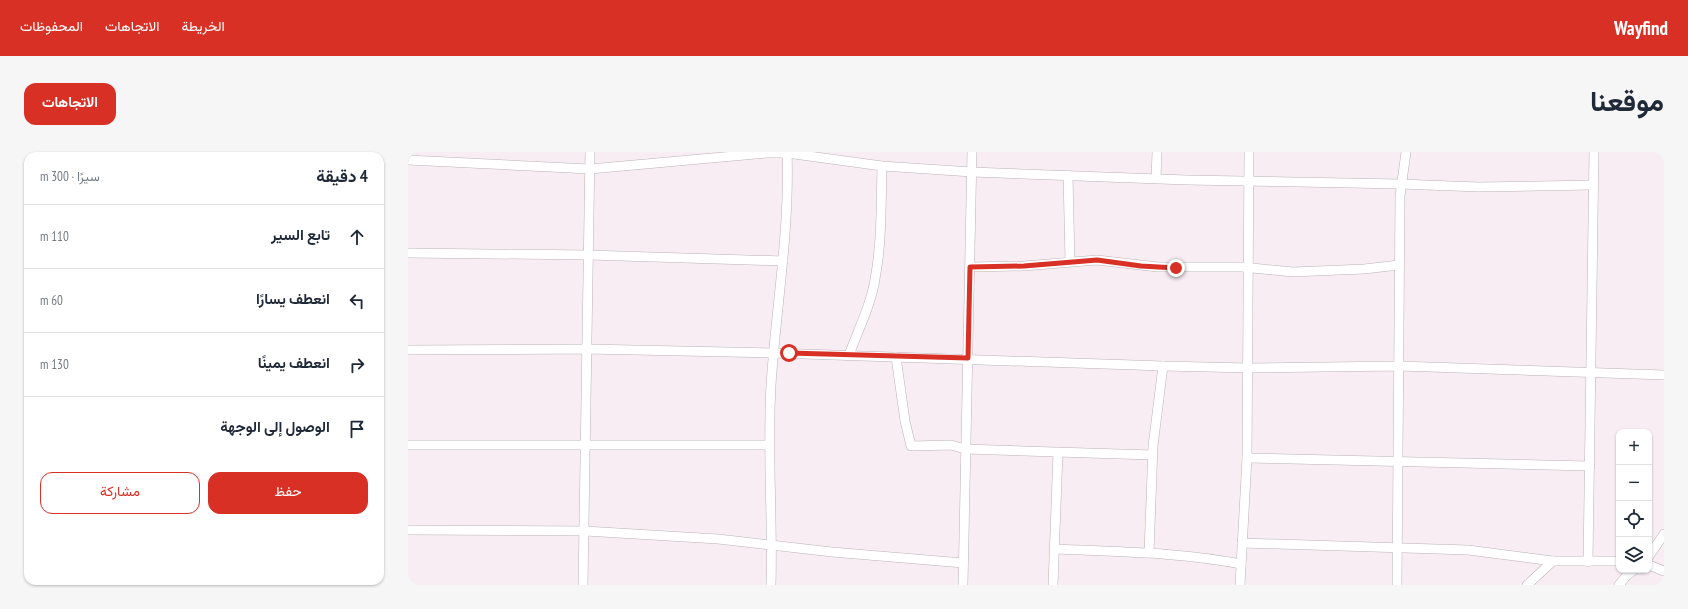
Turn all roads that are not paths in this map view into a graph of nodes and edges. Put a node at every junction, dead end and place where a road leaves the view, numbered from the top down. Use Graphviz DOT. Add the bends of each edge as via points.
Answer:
graph roads {
  1 [pos="590,152"];
  2 [pos="972,152"];
  3 [pos="1157,152"];
  4 [pos="1249,152"];
  5 [pos="1406,152"];
  6 [pos="1594,152"];
  7 [pos="787,153"];
  8 [pos="408,160"];
  9 [pos="882,166"];
  10 [pos="590,169"];
  11 [pos="972,172"];
  12 [pos="1068,175"];
  13 [pos="1156,178"];
  14 [pos="1249,181"];
  15 [pos="1400,184"];
  16 [pos="1592,185"];
  17 [pos="408,253"];
  18 [pos="589,255"];
  19 [pos="783,261"];
  20 [pos="1070,261"];
  21 [pos="1399,265"];
  22 [pos="970,267"];
  23 [pos="1249,268"];
  24 [pos="587,349"];
  25 [pos="408,350"];
  26 [pos="774,352"];
  27 [pos="849,355"];
  28 [pos="896,357"];
  29 [pos="968,358"];
  30 [pos="1163,366"];
  31 [pos="1399,366"];
  32 [pos="1248,368"];
  33 [pos="1591,372"];
  34 [pos="1664,375"];
  35 [pos="408,444"];
  36 [pos="586,445"];
  37 [pos="769,446"];
  38 [pos="965,449"];
  39 [pos="1058,453"];
  40 [pos="1152,455"];
  41 [pos="1247,458"];
  42 [pos="1398,461"];
  43 [pos="1590,466"];
  44 [pos="408,530"];
  45 [pos="585,531"];
  46 [pos="1664,534"];
  47 [pos="1242,543"];
  48 [pos="772,544"];
  49 [pos="1398,547"];
  50 [pos="1055,550"];
  51 [pos="1652,552"];
  52 [pos="1149,553"];
  53 [pos="1553,561"];
  54 [pos="1616,561"];
  55 [pos="1588,562"];
  56 [pos="963,563"];
  57 [pos="1241,564"];
  58 [pos="1652,566"];
  59 [pos="1664,571"];
  60 [pos="1630,573"];
  61 [pos="583,585"];
  62 [pos="771,585"];
  63 [pos="963,585"];
  64 [pos="1054,585"];
  65 [pos="1240,585"];
  66 [pos="1397,585"];
  67 [pos="1527,585"];
  68 [pos="1619,585"];
  1 -- 10 [label="street"];
  2 -- 11 [label="street"];
  3 -- 13 [label="street"];
  4 -- 14 [label="street"];
  5 -- 15 [label="street"];
  6 -- 16 [label="street"];
  7 -- 9 [label="street"];
  7 -- 10 [label="street"];
  7 -- 19 [label="street"];
  8 -- 10 [label="street"];
  9 -- 11 [label="street"];
  9 -- 27 [label="street" via="879,248 875,280"];
  10 -- 18 [label="street"];
  11 -- 12 [label="street"];
  11 -- 22 [label="street"];
  12 -- 13 [label="street"];
  12 -- 20 [label="street"];
  13 -- 14 [label="street"];
  14 -- 15 [label="street"];
  14 -- 23 [label="street"];
  15 -- 16 [label="street" via="1479,187"];
  15 -- 21 [label="street"];
  16 -- 33 [label="street"];
  17 -- 18 [label="street"];
  18 -- 19 [label="street"];
  18 -- 24 [label="street"];
  19 -- 26 [label="street"];
  20 -- 22 [label="street" via="1024,266"];
  20 -- 23 [label="street" via="1097,260 1176,268"];
  21 -- 23 [label="street" via="1311,272"];
  21 -- 31 [label="street"];
  22 -- 29 [label="street"];
  23 -- 32 [label="street"];
  24 -- 25 [label="street"];
  24 -- 26 [label="street"];
  24 -- 36 [label="street"];
  26 -- 27 [label="street"];
  26 -- 37 [label="street"];
  27 -- 28 [label="street"];
  28 -- 29 [label="street"];
  28 -- 38 [label="street" via="910,446 951,445"];
  29 -- 30 [label="street"];
  29 -- 38 [label="street"];
  30 -- 32 [label="street"];
  30 -- 40 [label="street"];
  31 -- 32 [label="street"];
  31 -- 33 [label="street"];
  31 -- 42 [label="street"];
  32 -- 41 [label="street"];
  33 -- 34 [label="street"];
  33 -- 43 [label="street"];
  35 -- 36 [label="street"];
  36 -- 37 [label="street"];
  36 -- 45 [label="street"];
  37 -- 48 [label="street"];
  38 -- 39 [label="street"];
  38 -- 56 [label="street"];
  39 -- 40 [label="street"];
  39 -- 50 [label="street"];
  40 -- 52 [label="street"];
  41 -- 42 [label="street"];
  41 -- 47 [label="street"];
  42 -- 43 [label="street"];
  42 -- 49 [label="street"];
  43 -- 55 [label="street"];
  44 -- 45 [label="street"];
  45 -- 48 [label="street"];
  45 -- 61 [label="street"];
  46 -- 51 [label="street"];
  47 -- 49 [label="street"];
  47 -- 57 [label="street"];
  48 -- 56 [label="street" via="832,552"];
  48 -- 62 [label="street"];
  49 -- 53 [label="street" via="1482,551"];
  49 -- 66 [label="street"];
  50 -- 52 [label="street"];
  50 -- 64 [label="street"];
  52 -- 57 [label="street" via="1200,557"];
  53 -- 55 [label="street"];
  53 -- 67 [label="street"];
  54 -- 55 [label="street"];
  56 -- 63 [label="street"];
  57 -- 65 [label="street"];
  58 -- 59 [label="street"];
  60 -- 68 [label="street"];
}
